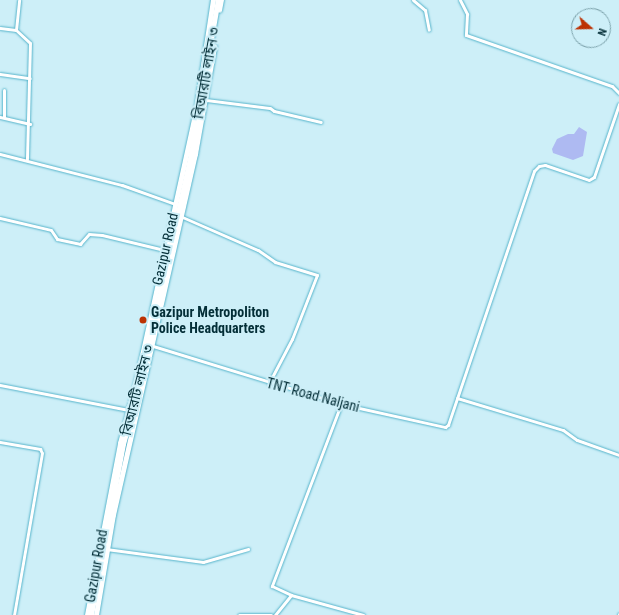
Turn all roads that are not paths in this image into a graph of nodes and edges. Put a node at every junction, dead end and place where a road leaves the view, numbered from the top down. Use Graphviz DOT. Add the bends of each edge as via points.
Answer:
graph roads {
  1 [pos="19,0"];
  2 [pos="213,0"];
  3 [pos="218,0"];
  4 [pos="221,0"];
  5 [pos="413,0"];
  6 [pos="460,0"];
  7 [pos="0,28"];
  8 [pos="16,30"];
  9 [pos="429,30"];
  10 [pos="0,74"];
  11 [pos="30,78"];
  12 [pos="4,90"];
  13 [pos="619,93"];
  14 [pos="206,100"];
  15 [pos="619,104"];
  16 [pos="2,117"];
  17 [pos="321,122"];
  18 [pos="30,124"];
  19 [pos="0,154"];
  20 [pos="27,159"];
  21 [pos="175,204"];
  22 [pos="180,216"];
  23 [pos="0,218"];
  24 [pos="164,250"];
  25 [pos="153,346"];
  26 [pos="269,383"];
  27 [pos="0,385"];
  28 [pos="457,398"];
  29 [pos="341,404"];
  30 [pos="129,410"];
  31 [pos="0,442"];
  32 [pos="619,455"];
  33 [pos="248,548"];
  34 [pos="106,549"];
  35 [pos="292,595"];
  36 [pos="14,615"];
  37 [pos="87,615"];
  38 [pos="91,615"];
  39 [pos="96,615"];
  40 [pos="240,615"];
  41 [pos="271,615"];
  42 [pos="275,615"];
  43 [pos="363,615"];
  1 -- 8 [label="street"];
  2 -- 21 [label="main road, Gazipur Road" via="196,111"];
  3 -- 38 [label="main road, বিআরটি লাইন ৩" via="191,154 140,384 124,444"];
  4 -- 14 [label="main road, Gazipur Road"];
  5 -- 9 [label="street" via="425,10"];
  6 -- 13 [label="street" via="467,14 466,35 612,86"];
  7 -- 8 [label="street"];
  8 -- 11 [label="street" via="30,43"];
  10 -- 11 [label="street"];
  11 -- 18 [label="street"];
  12 -- 16 [label="street"];
  14 -- 17 [label="street" via="270,108"];
  14 -- 22 [label="main road, Gazipur Road"];
  15 -- 28 [label="street" via="594,177 589,180 545,165 534,171"];
  16 -- 18 [label="street"];
  18 -- 20 [label="street"];
  19 -- 20 [label="street"];
  20 -- 21 [label="street" via="122,185"];
  21 -- 24 [label="main road, Gazipur Road"];
  22 -- 25 [label="main road, Gazipur Road"];
  22 -- 26 [label="street" via="258,250 275,262 317,275 292,339"];
  23 -- 24 [label="street" via="51,230 57,239 80,244 89,234"];
  24 -- 30 [label="main road, Gazipur Road"];
  25 -- 26 [label="street, TNT Road Naljani"];
  25 -- 34 [label="main road, Gazipur Road" via="127,445"];
  26 -- 29 [label="street, TNT Road Naljani"];
  27 -- 30 [label="street"];
  28 -- 29 [label="street, TNT Road Naljani" via="448,425 445,427"];
  28 -- 32 [label="street" via="562,430 577,440"];
  29 -- 35 [label="street" via="272,586"];
  30 -- 37 [label="main road, Gazipur Road" via="108,497"];
  31 -- 36 [label="street" via="40,449 42,453"];
  33 -- 34 [label="street" via="202,562"];
  34 -- 39 [label="main road, Gazipur Road"];
  35 -- 42 [label="street"];
  35 -- 43 [label="street"];
  40 -- 41 [label="street"];
}
